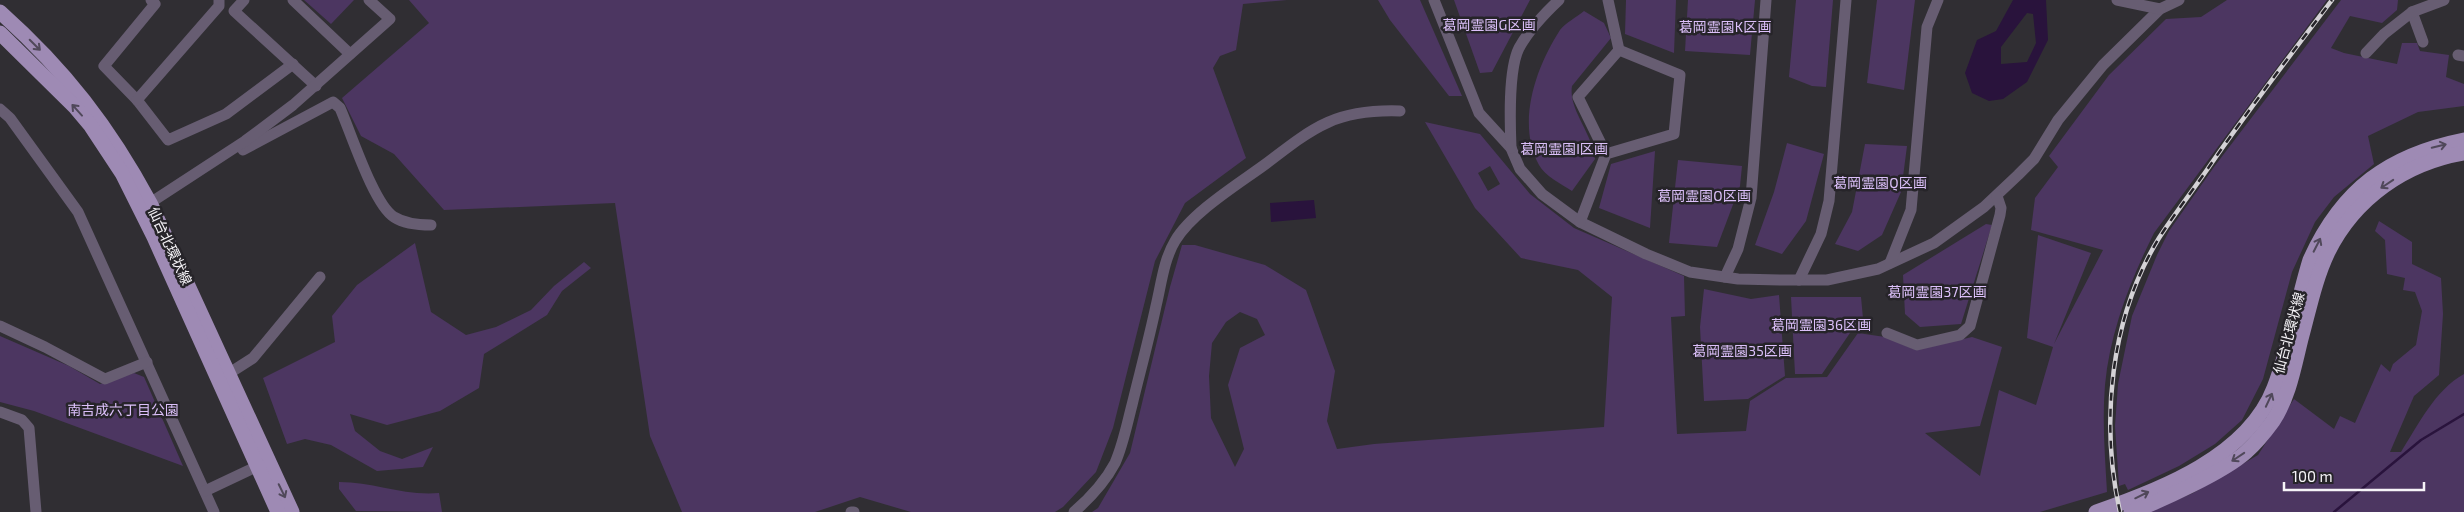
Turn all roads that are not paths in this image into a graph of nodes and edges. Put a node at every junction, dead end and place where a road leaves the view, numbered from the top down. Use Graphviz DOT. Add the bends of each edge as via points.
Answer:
graph roads {
  1 [pos="151,0"];
  2 [pos="219,0"];
  3 [pos="244,0"];
  4 [pos="293,0"];
  5 [pos="369,0"];
  6 [pos="1434,0"];
  7 [pos="1558,0"];
  8 [pos="1608,0"];
  9 [pos="1766,0"];
  10 [pos="1846,0"];
  11 [pos="1938,0"];
  12 [pos="2116,0"];
  13 [pos="2179,0"];
  14 [pos="2444,0"];
  15 [pos="2160,9"];
  16 [pos="0,12"];
  17 [pos="2412,12"];
  18 [pos="0,32"];
  19 [pos="2423,42"];
  20 [pos="1619,50"];
  21 [pos="2366,53"];
  22 [pos="350,54"];
  23 [pos="293,64"];
  24 [pos="316,86"];
  25 [pos="137,100"];
  26 [pos="0,109"];
  27 [pos="1400,111"];
  28 [pos="2464,140"];
  29 [pos="1511,148"];
  30 [pos="2464,153"];
  31 [pos="1606,154"];
  32 [pos="219,158"];
  33 [pos="1997,196"];
  34 [pos="150,204"];
  35 [pos="1580,222"];
  36 [pos="431,225"];
  37 [pos="1890,263"];
  38 [pos="320,277"];
  39 [pos="1725,277"];
  40 [pos="1799,280"];
  41 [pos="0,326"];
  42 [pos="1887,333"];
  43 [pos="147,362"];
  44 [pos="228,374"];
  45 [pos="0,412"];
  46 [pos="258,466"];
  47 [pos="205,491"];
  48 [pos="36,512"];
  49 [pos="214,512"];
  50 [pos="278,512"];
  51 [pos="292,512"];
  52 [pos="1074,512"];
  53 [pos="2096,512"];
  54 [pos="2131,512"];
  1 -- 25 [label="street" via="155,4 104,66"];
  2 -- 25 [label="street" via="219,6"];
  3 -- 23 [label="street" via="234,11"];
  4 -- 22 [label="street"];
  5 -- 22 [label="street" via="390,19"];
  6 -- 29 [label="street" via="1479,113"];
  7 -- 29 [label="street" via="1518,50 1512,80"];
  8 -- 20 [label="street"];
  9 -- 39 [label="street" via="1751,198 1738,249"];
  10 -- 40 [label="street" via="1829,201 1821,234"];
  11 -- 37 [label="street" via="1926,41 1911,210"];
  12 -- 15 [label="street"];
  13 -- 15 [label="street"];
  14 -- 17 [label="street"];
  15 -- 33 [label="street" via="2103,65 2058,120 2034,159"];
  16 -- 34 [label="main road, 仙台北環状線, one-way" via="58,67 82,96 117,145"];
  17 -- 19 [label="street"];
  17 -- 21 [label="street"];
  46 -- 18 [label="main road, 仙台北環状線, one-way" via="122,173 75,107"];
  20 -- 31 [label="street" via="1578,97"];
  20 -- 31 [label="street" via="1680,75 1675,129 1674,134"];
  22 -- 24 [label="street"];
  23 -- 24 [label="street"];
  23 -- 25 [label="street" via="226,114 168,140"];
  24 -- 32 [label="street"];
  26 -- 43 [label="street" via="10,118 78,212"];
  27 -- 52 [label="street" via="1372,110 1321,125 1295,141 1198,216 1178,236 1162,276 1116,462 1105,480"];
  53 -- 28 [label="main road, 仙台北環状線, one-way" via="2131,500 2205,464 2249,430 2260,417 2274,388 2310,260 2337,212 2363,185 2391,165 2427,149"];
  29 -- 35 [label="street" via="1520,169 1542,194"];
  30 -- 54 [label="main road, 仙台北環状線, one-way" via="2419,166 2386,184 2354,212 2340,231 2321,270 2289,387 2274,420 2262,435 2244,454 2219,470"];
  31 -- 35 [label="street"];
  32 -- 34 [label="street"];
  32 -- 36 [label="street" via="233,155 333,102 340,108 375,196 393,217 417,225"];
  33 -- 37 [label="street" via="1934,243"];
  33 -- 42 [label="street" via="2000,215 1970,326 1960,335 1917,345"];
  34 -- 44 [label="main road, 仙台北環状線"];
  35 -- 39 [label="street" via="1690,272"];
  37 -- 40 [label="street" via="1878,269 1827,280"];
  38 -- 44 [label="street" via="253,358"];
  39 -- 40 [label="street"];
  41 -- 43 [label="street" via="105,379"];
  43 -- 47 [label="street"];
  44 -- 51 [label="main road, 仙台北環状線, one-way"];
  45 -- 48 [label="street" via="22,420 28,428"];
  46 -- 47 [label="street"];
  46 -- 50 [label="main road, 仙台北環状線"];
  47 -- 49 [label="street"];
}
